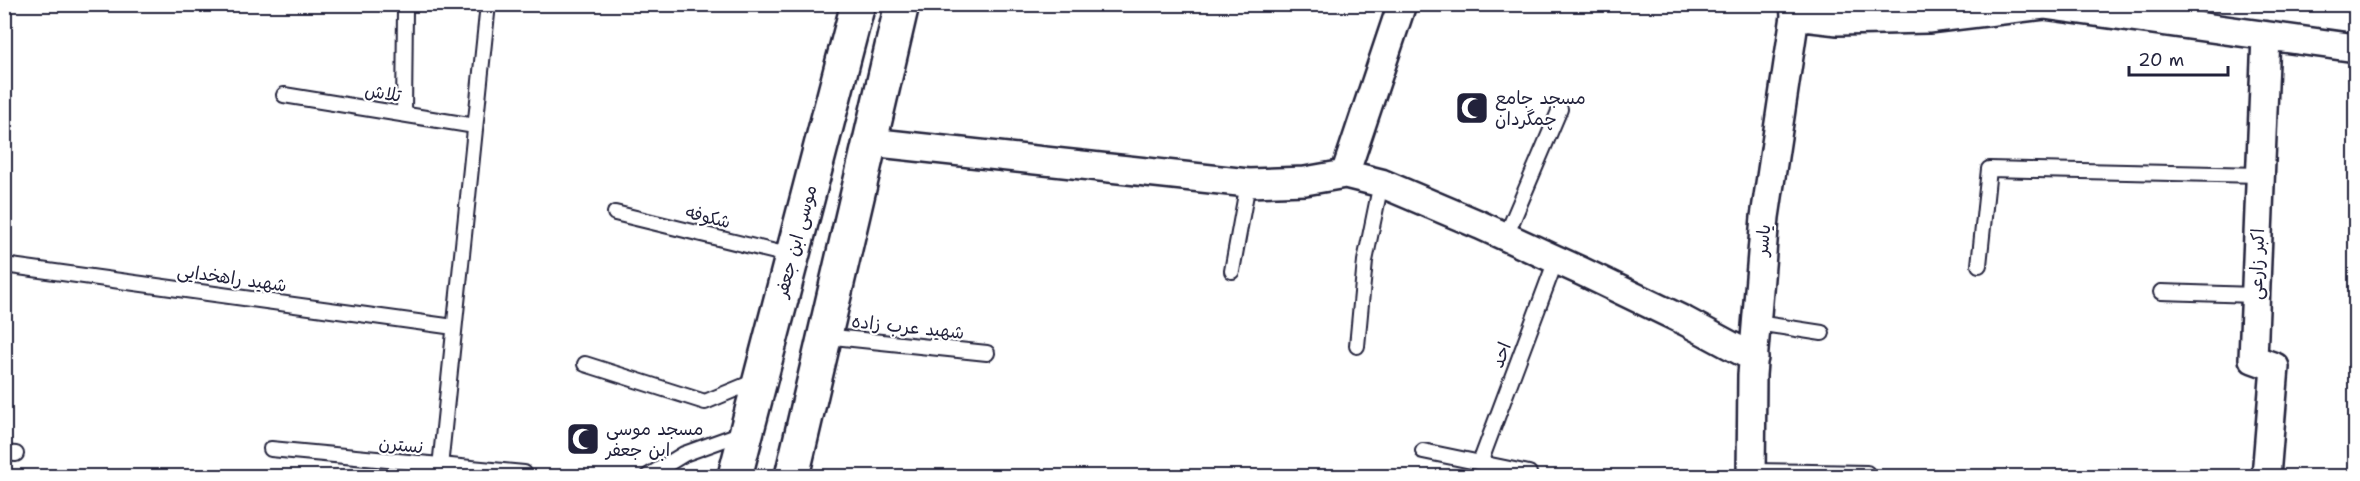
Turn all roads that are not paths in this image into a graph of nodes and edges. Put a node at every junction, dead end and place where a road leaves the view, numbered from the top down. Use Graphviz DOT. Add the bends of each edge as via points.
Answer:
graph roads {
  1 [pos="488,4"];
  2 [pos="858,4"];
  3 [pos="902,4"];
  4 [pos="1402,4"];
  5 [pos="405,9"];
  6 [pos="1794,10"];
  7 [pos="2205,16"];
  8 [pos="2266,36"];
  9 [pos="2355,48"];
  10 [pos="284,95"];
  11 [pos="1560,109"];
  12 [pos="404,114"];
  13 [pos="476,126"];
  14 [pos="870,142"];
  15 [pos="1344,174"];
  16 [pos="2261,175"];
  17 [pos="1248,183"];
  18 [pos="1381,183"];
  19 [pos="615,213"];
  20 [pos="1506,236"];
  21 [pos="792,256"];
  22 [pos="1556,260"];
  23 [pos="4,265"];
  24 [pos="1978,265"];
  25 [pos="1232,271"];
  26 [pos="2161,292"];
  27 [pos="2255,295"];
  28 [pos="1757,323"];
  29 [pos="454,327"];
  30 [pos="1822,333"];
  31 [pos="824,336"];
  32 [pos="1357,346"];
  33 [pos="987,353"];
  34 [pos="1754,358"];
  35 [pos="585,364"];
  36 [pos="760,380"];
  37 [pos="747,431"];
  38 [pos="271,449"];
  39 [pos="1423,451"];
  40 [pos="1480,463"];
  41 [pos="440,467"];
  42 [pos="1530,473"];
  43 [pos="1867,473"];
  44 [pos="1751,474"];
  45 [pos="525,477"];
  46 [pos="648,477"];
  47 [pos="735,477"];
  48 [pos="792,477"];
  49 [pos="2266,477"];
  1 -- 13 [label="lane"];
  2 -- 21 [label="street, موسی ابن جعفر"];
  3 -- 14 [label="street"];
  4 -- 15 [label="street"];
  5 -- 12 [label="lane"];
  6 -- 7 [label="street" via="1838,21 1928,19 2044,5"];
  6 -- 28 [label="street, یاسر" via="1765,217"];
  7 -- 8 [label="street"];
  8 -- 9 [label="street"];
  8 -- 16 [label="street, اکبر زارعی"];
  10 -- 12 [label="lane, تلاش"];
  11 -- 20 [label="lane"];
  12 -- 13 [label="lane, تلاش"];
  13 -- 29 [label="lane"];
  14 -- 17 [label="street"];
  14 -- 31 [label="street"];
  15 -- 17 [label="street" via="1305,181"];
  15 -- 18 [label="street"];
  16 -- 24 [label="lane" via="1989,169"];
  16 -- 27 [label="street, اکبر زارعی"];
  17 -- 25 [label="lane"];
  18 -- 20 [label="street"];
  18 -- 32 [label="lane" via="1365,261"];
  19 -- 21 [label="lane, شکوفه"];
  20 -- 22 [label="street"];
  21 -- 36 [label="street, موسی ابن جعفر"];
  22 -- 34 [label="street"];
  22 -- 40 [label="lane, احد"];
  23 -- 29 [label="lane, شهید راهخدایی"];
  26 -- 27 [label="lane"];
  27 -- 49 [label="street, اکبر زارعی" via="2253,359 2276,367"];
  28 -- 30 [label="lane"];
  28 -- 34 [label="street, یاسر"];
  29 -- 41 [label="lane"];
  31 -- 33 [label="lane, شهید عرب زاده"];
  31 -- 48 [label="street"];
  34 -- 44 [label="street, یاسر"];
  35 -- 36 [label="lane" via="705,402"];
  36 -- 37 [label="street, موسی ابن جعفر"];
  37 -- 46 [label="lane" via="684,454"];
  37 -- 47 [label="street, موسی ابن جعفر"];
  38 -- 41 [label="lane, نسترن"];
  39 -- 40 [label="lane"];
  40 -- 42 [label="lane"];
  41 -- 45 [label="lane, نسترن" via="524,473"];
  43 -- 44 [label="lane"];
}
